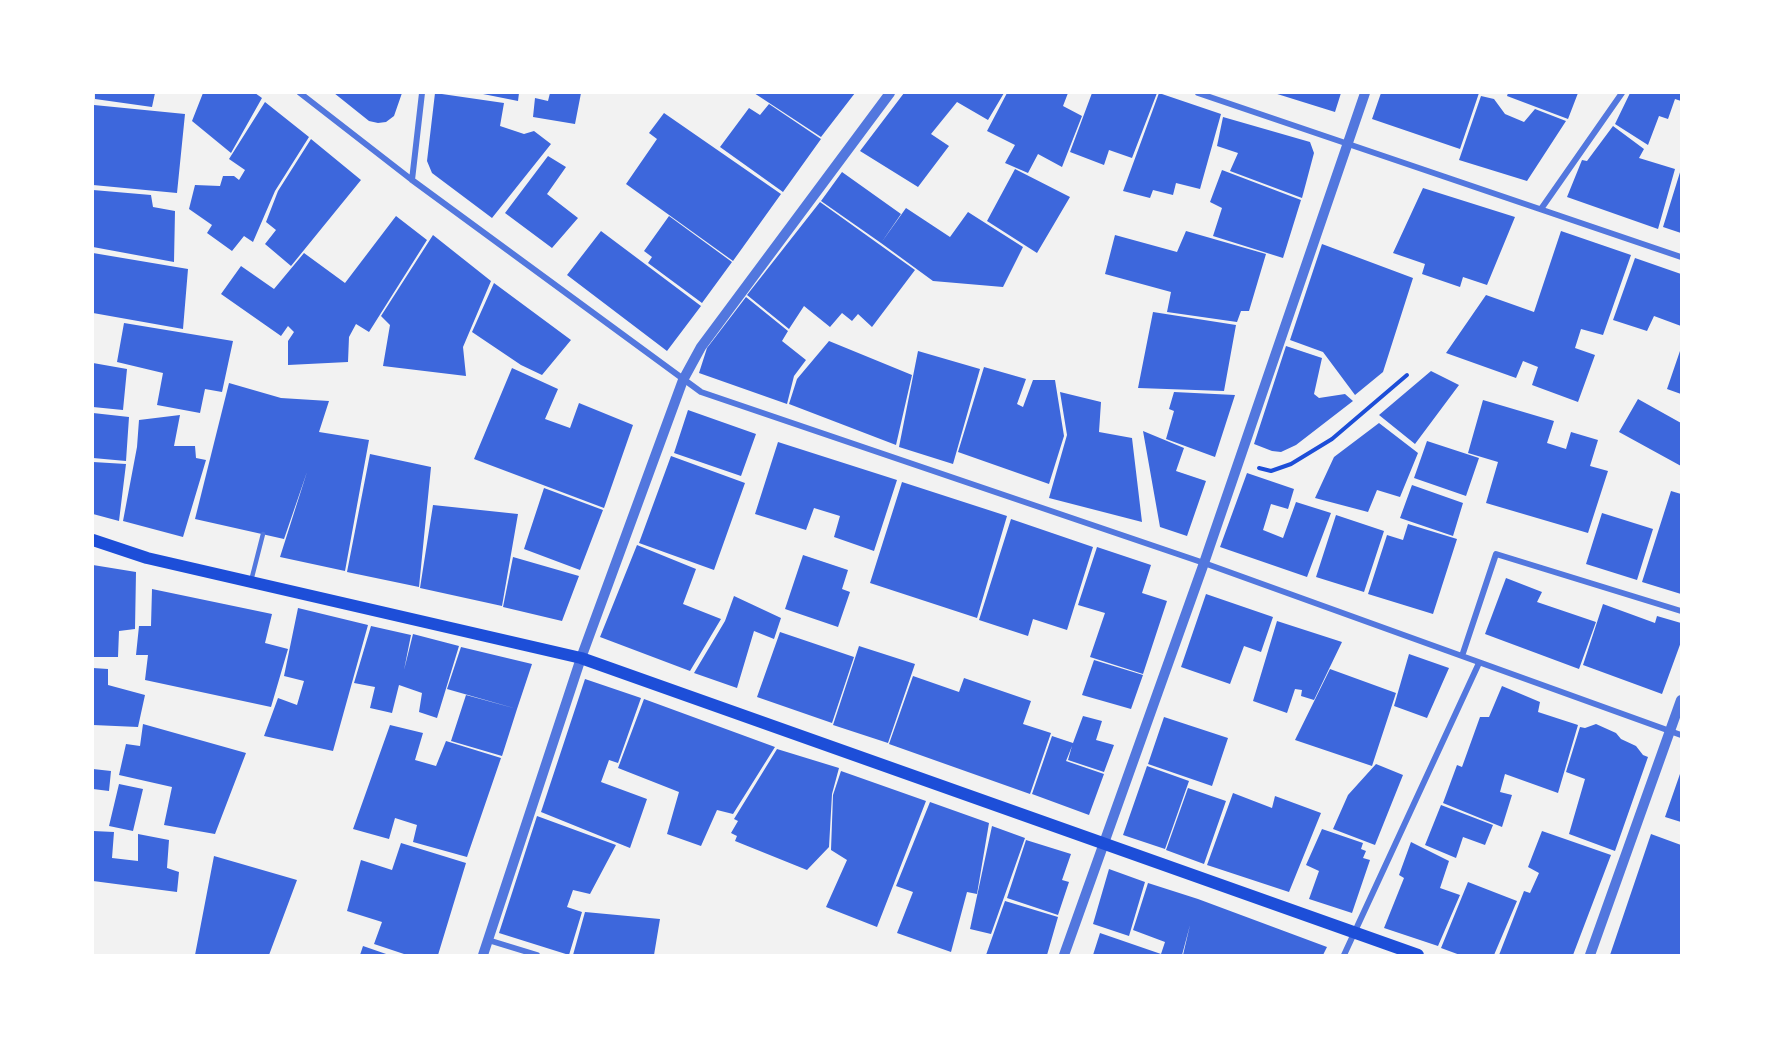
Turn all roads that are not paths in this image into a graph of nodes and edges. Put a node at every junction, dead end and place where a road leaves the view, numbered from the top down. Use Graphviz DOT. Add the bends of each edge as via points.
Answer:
graph roads {
  1 [pos="300,93"];
  2 [pos="422,93"];
  3 [pos="890,93"];
  4 [pos="1198,93"];
  5 [pos="1365,93"];
  6 [pos="1622,93"];
  7 [pos="1347,145"];
  8 [pos="412,180"];
  9 [pos="1542,209"];
  10 [pos="1681,256"];
  11 [pos="683,380"];
  12 [pos="262,534"];
  13 [pos="93,540"];
  14 [pos="1204,563"];
  15 [pos="251,582"];
  16 [pos="1681,611"];
  17 [pos="1462,656"];
  18 [pos="580,658"];
  19 [pos="1479,663"];
  20 [pos="1681,700"];
  21 [pos="1670,732"];
  22 [pos="1681,735"];
  23 [pos="1102,843"];
  24 [pos="1355,933"];
  25 [pos="488,940"];
  26 [pos="483,955"];
  27 [pos="537,955"];
  28 [pos="1064,955"];
  29 [pos="1344,955"];
  30 [pos="1418,955"];
  31 [pos="1590,955"];
  1 -- 8 [label="street"];
  2 -- 8 [label="street"];
  3 -- 11 [label="street" via="701,347"];
  4 -- 7 [label="street"];
  5 -- 7 [label="street"];
  6 -- 9 [label="street"];
  7 -- 9 [label="street"];
  7 -- 14 [label="street"];
  8 -- 11 [label="street"];
  9 -- 10 [label="street"];
  11 -- 14 [label="street" via="701,392"];
  11 -- 18 [label="street"];
  12 -- 15 [label="lane"];
  13 -- 15 [label="main road" via="147,558"];
  14 -- 17 [label="street"];
  14 -- 23 [label="street"];
  15 -- 18 [label="main road"];
  16 -- 17 [label="street" via="1496,554"];
  17 -- 19 [label="street"];
  18 -- 23 [label="main road"];
  18 -- 25 [label="street"];
  19 -- 21 [label="street"];
  19 -- 24 [label="street"];
  20 -- 21 [label="street"];
  21 -- 22 [label="street"];
  21 -- 31 [label="street"];
  23 -- 24 [label="main road"];
  23 -- 28 [label="street"];
  24 -- 29 [label="street"];
  24 -- 30 [label="main road"];
  25 -- 26 [label="street"];
  25 -- 27 [label="street"];
}
